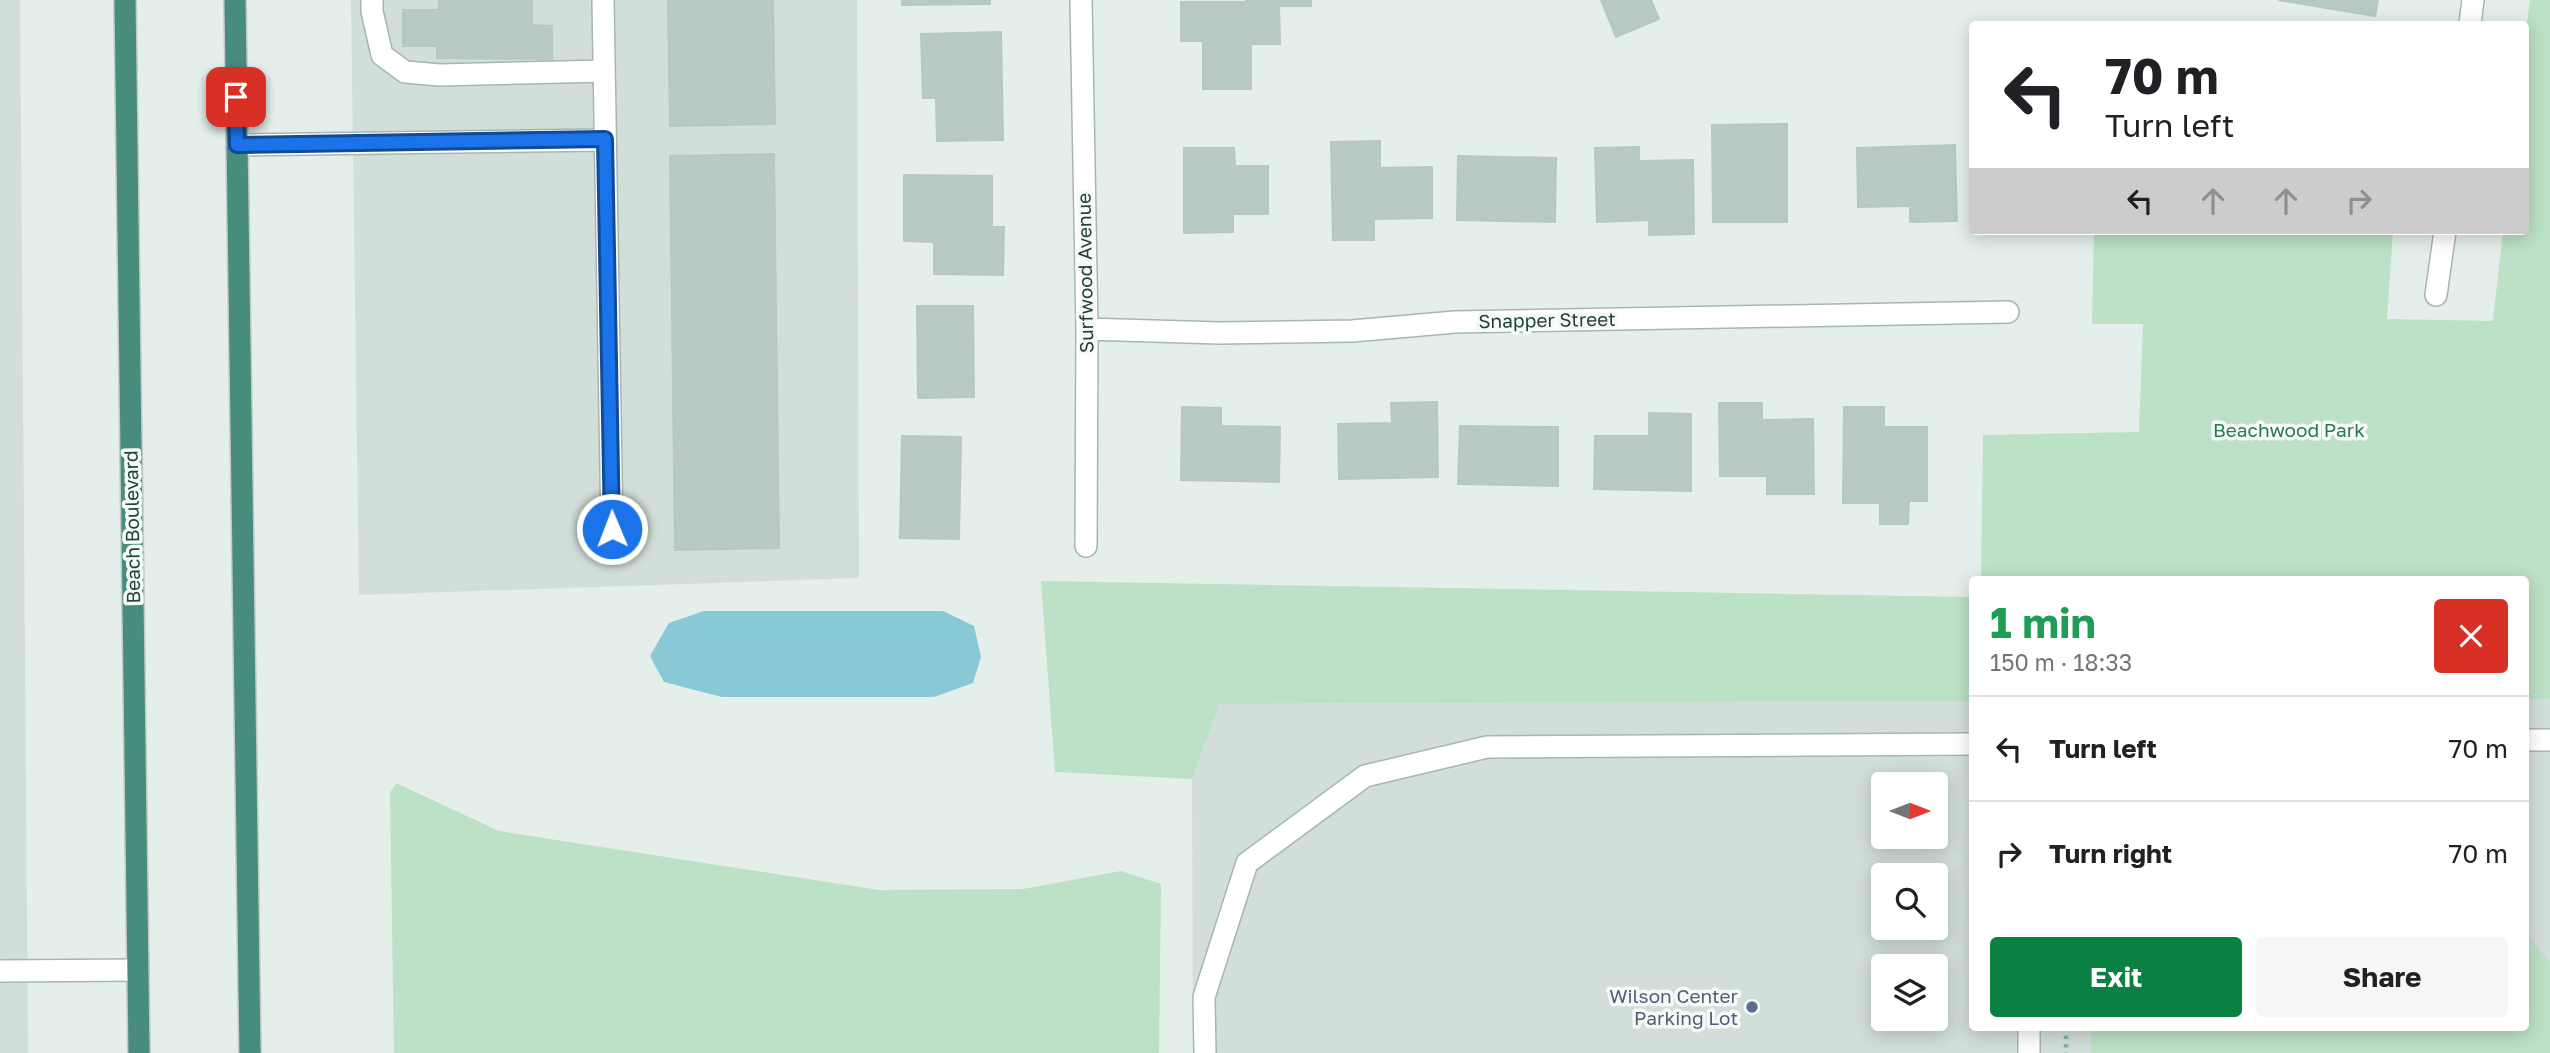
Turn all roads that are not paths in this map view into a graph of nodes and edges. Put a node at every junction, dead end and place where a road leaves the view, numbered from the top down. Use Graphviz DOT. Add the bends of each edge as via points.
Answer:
graph roads {
  1 [pos="125,0"];
  2 [pos="235,0"];
  3 [pos="372,0"];
  4 [pos="603,0"];
  5 [pos="1081,0"];
  6 [pos="2473,0"];
  7 [pos="2470,21"];
  8 [pos="604,71"];
  9 [pos="605,139"];
  10 [pos="237,145"];
  11 [pos="2444,235"];
  12 [pos="2436,295"];
  13 [pos="2008,312"];
  14 [pos="1087,328"];
  15 [pos="612,529"];
  16 [pos="1086,546"];
  17 [pos="2529,740"];
  18 [pos="2550,740"];
  19 [pos="1969,744"];
  20 [pos="138,970"];
  21 [pos="0,971"];
  22 [pos="2029,1031"];
  23 [pos="139,1053"];
  24 [pos="250,1053"];
  25 [pos="1205,1053"];
  26 [pos="2029,1053"];
  1 -- 20 [label="highway, Beach Boulevard"];
  2 -- 10 [label="highway"];
  3 -- 8 [label="street" via="382,55 405,72"];
  4 -- 8 [label="street"];
  5 -- 14 [label="street, Surfwood Avenue"];
  6 -- 7 [label="street"];
  8 -- 9 [label="street"];
  9 -- 10 [label="street"];
  9 -- 15 [label="street"];
  10 -- 24 [label="highway"];
  11 -- 12 [label="street"];
  13 -- 14 [label="street, Snapper Street" via="1455,322 1352,331 1219,333"];
  14 -- 16 [label="street, Surfwood Avenue"];
  17 -- 18 [label="street"];
  19 -- 25 [label="street" via="1487,747 1365,776 1247,863 1205,997"];
  20 -- 21 [label="street"];
  20 -- 23 [label="highway, Beach Boulevard"];
  22 -- 26 [label="street"];
}
